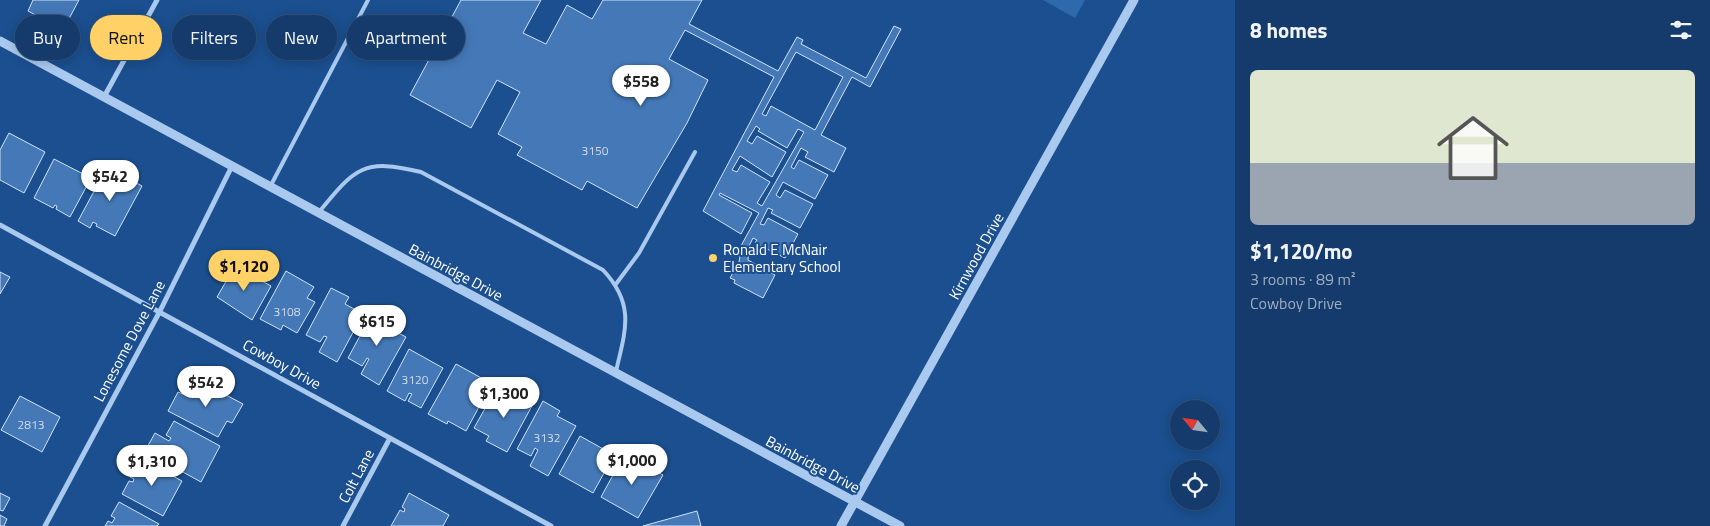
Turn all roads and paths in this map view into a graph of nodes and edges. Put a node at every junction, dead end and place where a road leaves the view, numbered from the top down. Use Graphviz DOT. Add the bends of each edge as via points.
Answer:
graph roads {
  1 [pos="157,0"];
  2 [pos="368,0"];
  3 [pos="1134,0"];
  4 [pos="0,41"];
  5 [pos="104,97"];
  6 [pos="695,152"];
  7 [pos="232,166"];
  8 [pos="270,187"];
  9 [pos="318,213"];
  10 [pos="0,225"];
  11 [pos="616,284"];
  12 [pos="160,311"];
  13 [pos="615,373"];
  14 [pos="390,438"];
  15 [pos="855,502"];
  16 [pos="45,526"];
  17 [pos="343,526"];
  18 [pos="551,526"];
  19 [pos="841,526"];
  20 [pos="900,526"];
  1 -- 5 [label="street"];
  2 -- 8 [label="lane"];
  3 -- 15 [label="street, Kirnwood Drive"];
  4 -- 5 [label="street, Bainbridge Drive"];
  5 -- 7 [label="street, Bainbridge Drive"];
  6 -- 11 [label="lane" via="638,253"];
  7 -- 8 [label="street, Bainbridge Drive"];
  7 -- 12 [label="street, Lonesome Dove Lane"];
  8 -- 9 [label="street, Bainbridge Drive"];
  9 -- 11 [label="lane" via="345,181 370,166 391,164 421,172 603,270"];
  9 -- 13 [label="street, Bainbridge Drive"];
  10 -- 12 [label="street, Cowboy Drive"];
  11 -- 13 [label="lane" via="625,304 627,327"];
  12 -- 14 [label="street, Cowboy Drive"];
  12 -- 16 [label="street, Lonesome Dove Lane"];
  13 -- 15 [label="street, Bainbridge Drive"];
  14 -- 17 [label="street, Colt Lane"];
  14 -- 18 [label="street, Cowboy Drive"];
  15 -- 19 [label="street, Kirnwood Drive"];
  15 -- 20 [label="street, Bainbridge Drive"];
}
